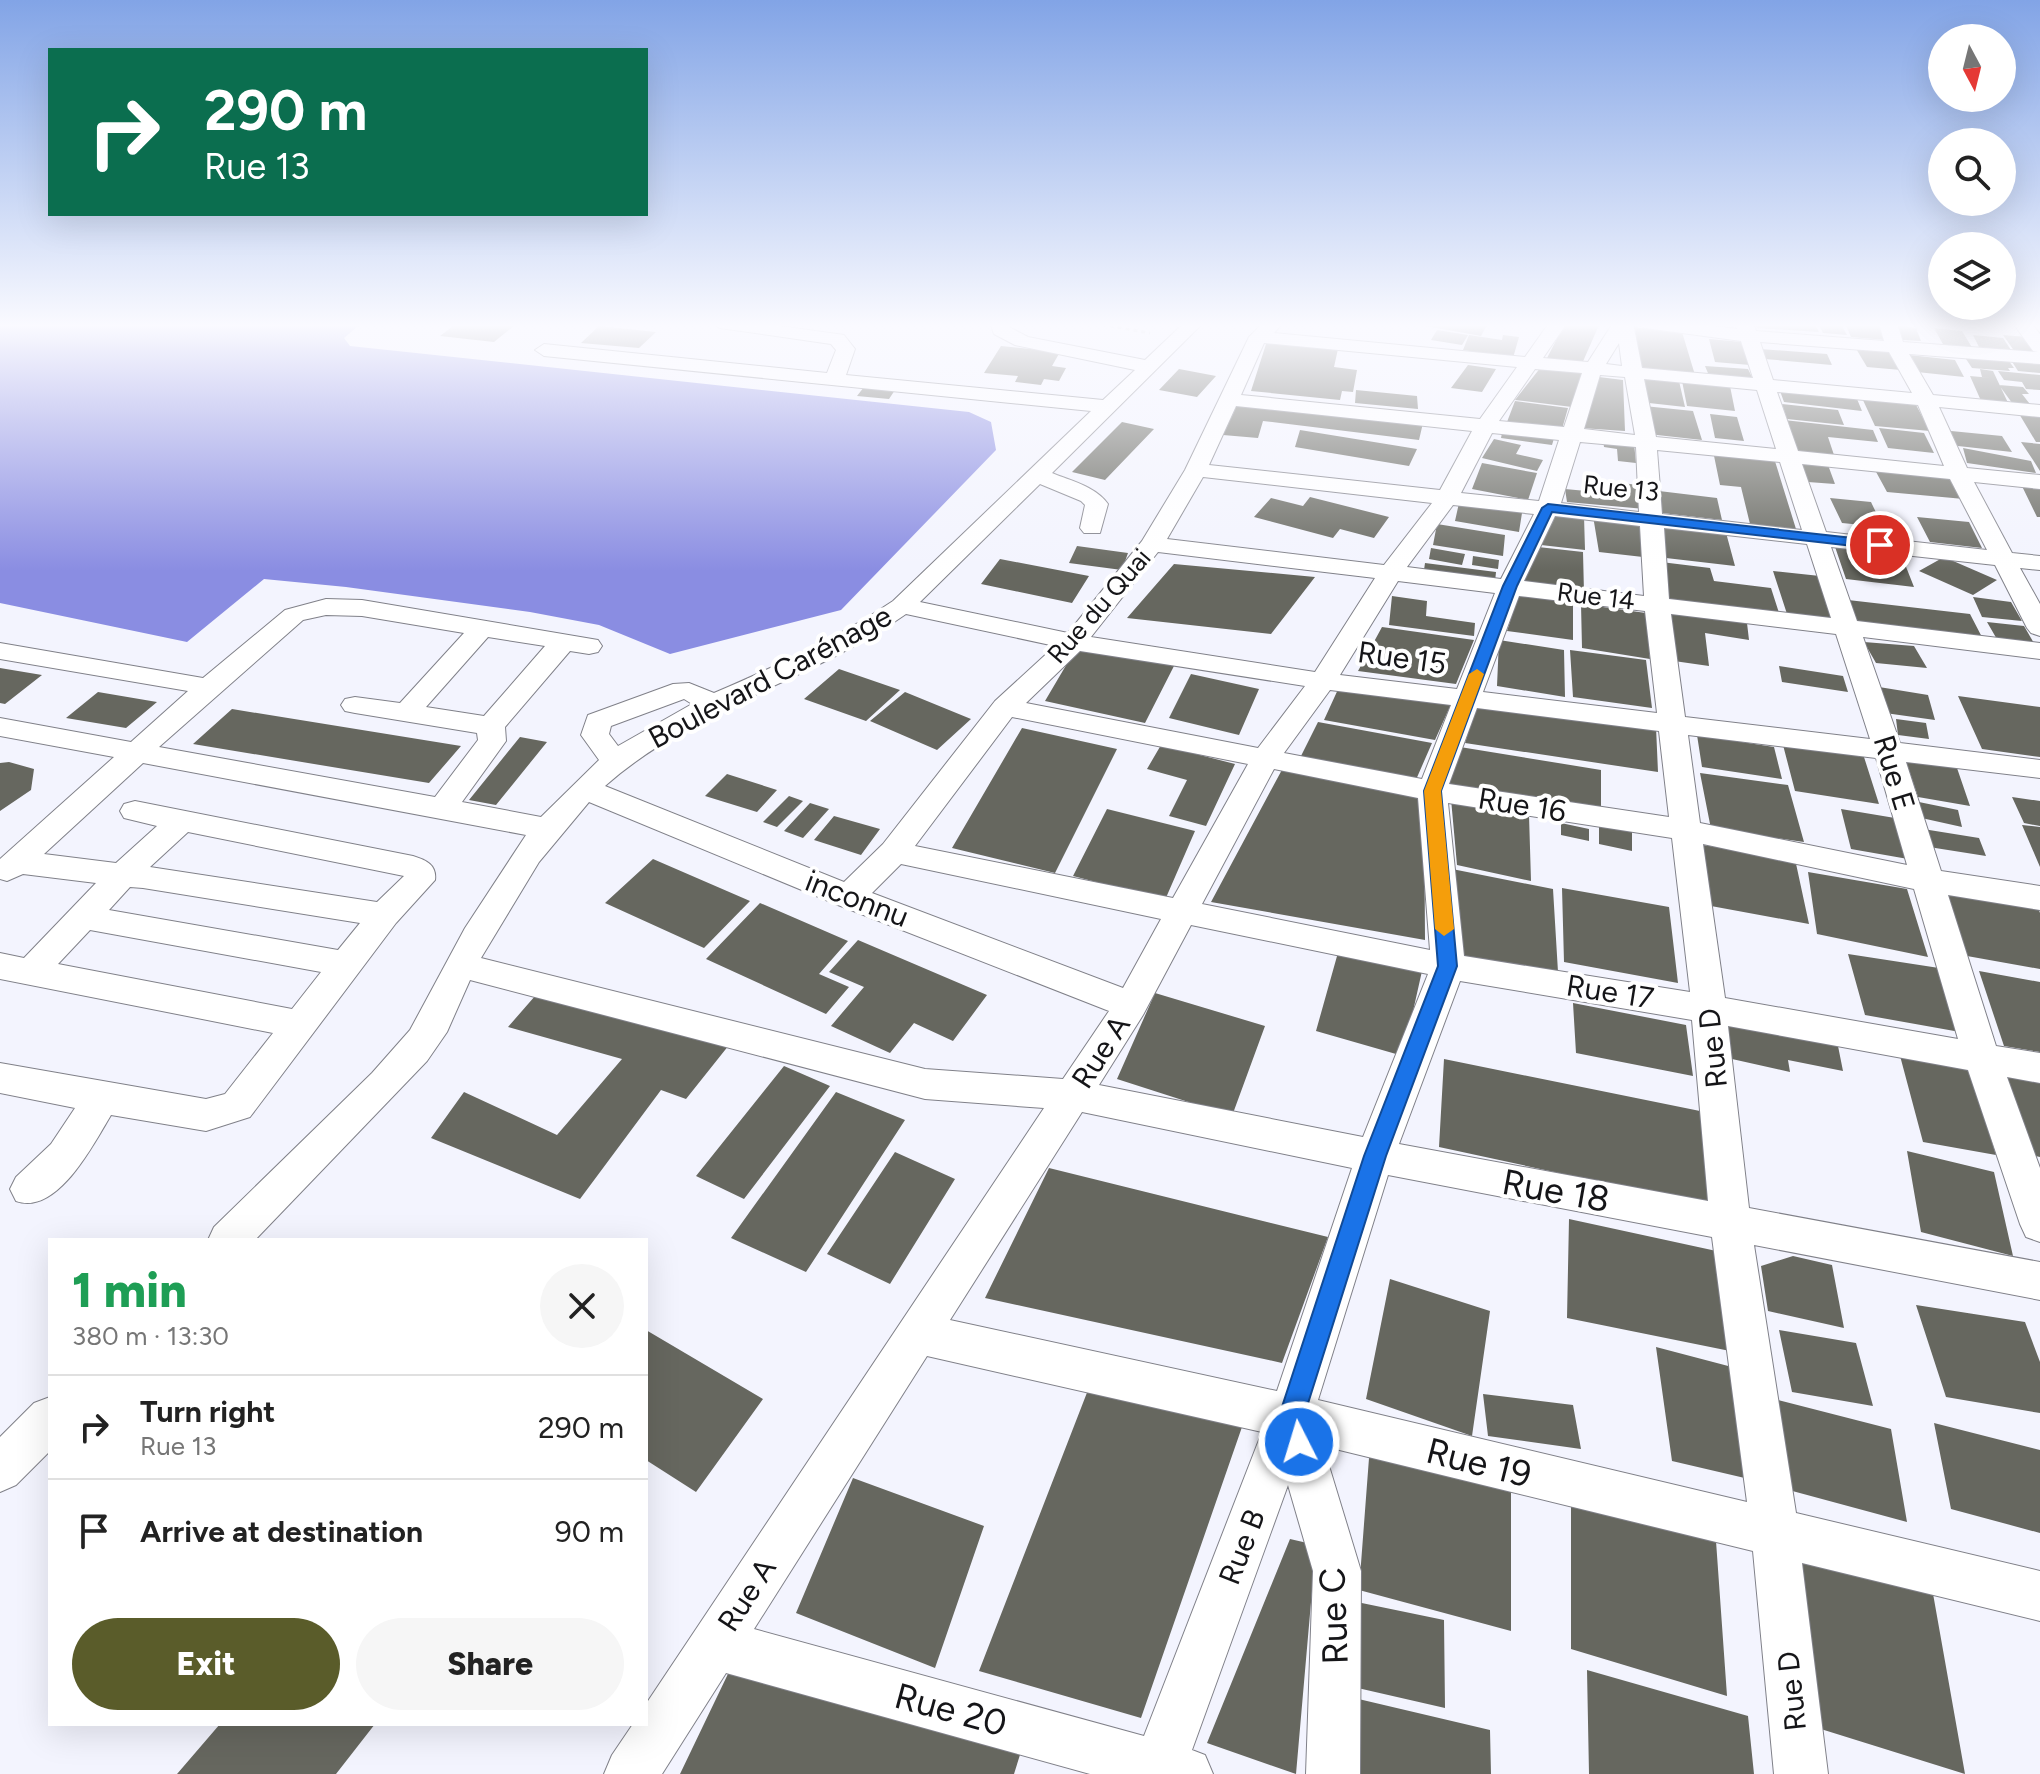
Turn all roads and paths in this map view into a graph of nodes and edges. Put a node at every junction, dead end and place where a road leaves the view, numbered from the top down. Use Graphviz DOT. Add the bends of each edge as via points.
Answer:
graph roads {
  1 [pos="1096,406"];
  2 [pos="1228,406"];
  3 [pos="1288,406"];
  4 [pos="1500,406"];
  5 [pos="1580,406"];
  6 [pos="1638,406"];
  7 [pos="1771,406"];
  8 [pos="1929,406"];
  9 [pos="1986,406"];
  10 [pos="1108,407"];
  11 [pos="2040,411"];
  12 [pos="1485,426"];
  13 [pos="1570,434"];
  14 [pos="1646,440"];
  15 [pos="1788,456"];
  16 [pos="1196,470"];
  17 [pos="1037,475"];
  18 [pos="1959,475"];
  19 [pos="2040,482"];
  20 [pos="1448,497"];
  21 [pos="1548,508"];
  22 [pos="1652,519"];
  23 [pos="1092,528"];
  24 [pos="1817,537"];
  25 [pos="1152,544"];
  26 [pos="2006,560"];
  27 [pos="2040,563"];
  28 [pos="1391,572"];
  29 [pos="1510,586"];
  30 [pos="1657,604"];
  31 [pos="902,606"];
  32 [pos="1845,626"];
  33 [pos="482,628"];
  34 [pos="2040,628"];
  35 [pos="1074,642"];
  36 [pos="0,651"];
  37 [pos="2040,651"];
  38 [pos="1323,681"];
  39 [pos="209,687"];
  40 [pos="1466,701"];
  41 [pos="711,703"];
  42 [pos="355,705"];
  43 [pos="1005,707"];
  44 [pos="407,712"];
  45 [pos="491,726"];
  46 [pos="1672,726"];
  47 [pos="0,727"];
  48 [pos="135,752"];
  49 [pos="1889,753"];
  50 [pos="1266,757"];
  51 [pos="615,761"];
  52 [pos="2040,769"];
  53 [pos="585,789"];
  54 [pos="1432,791"];
  55 [pos="442,809"];
  56 [pos="135,811"];
  57 [pos="182,820"];
  58 [pos="546,828"];
  59 [pos="1685,830"];
  60 [pos="894,852"];
  61 [pos="8,869"];
  62 [pos="122,875"];
  63 [pos="1927,880"];
  64 [pos="849,897"];
  65 [pos="2040,898"];
  66 [pos="1180,912"];
  67 [pos="384,915"];
  68 [pos="83,917"];
  69 [pos="346,964"];
  70 [pos="460,965"];
  71 [pos="1448,966"];
  72 [pos="16,969"];
  73 [pos="1131,1005"];
  74 [pos="1709,1009"];
  75 [pos="300,1024"];
  76 [pos="1982,1058"];
  77 [pos="2040,1068"];
  78 [pos="0,1078"];
  79 [pos="1073,1095"];
  80 [pos="102,1098"];
  81 [pos="1375,1156"];
  82 [pos="30,1189"];
  83 [pos="1730,1222"];
  84 [pos="2040,1224"];
  85 [pos="230,1238"];
  86 [pos="2040,1281"];
  87 [pos="917,1333"];
  88 [pos="1291,1416"];
  89 [pos="48,1421"];
  90 [pos="0,1469"];
  91 [pos="1775,1534"];
  92 [pos="2040,1596"];
  93 [pos="715,1644"];
  94 [pos="1167,1771"];
  95 [pos="631,1774"];
  96 [pos="1333,1774"];
  97 [pos="1801,1774"];
  1 -- 10 [label="street"];
  2 -- 16 [label="street, Rue du Quai"];
  3 -- 12 [label="street"];
  4 -- 12 [label="street, Rue A"];
  5 -- 13 [label="street, Rue B"];
  6 -- 14 [label="street, Rue D"];
  7 -- 15 [label="street, Rue E"];
  8 -- 18 [label="street"];
  9 -- 11 [label="street"];
  10 -- 17 [label="street, Boulevard Carénage"];
  12 -- 13 [label="street"];
  12 -- 20 [label="street, Rue A"];
  13 -- 14 [label="street"];
  13 -- 21 [label="street, Rue B"];
  14 -- 15 [label="street"];
  14 -- 22 [label="street, Rue D"];
  15 -- 18 [label="street"];
  15 -- 24 [label="street, Rue E"];
  16 -- 20 [label="street, Rue 13"];
  16 -- 25 [label="street, Rue du Quai"];
  17 -- 23 [label="street" via="1089,496 1097,504"];
  17 -- 31 [label="street, Boulevard Carénage"];
  18 -- 19 [label="street"];
  18 -- 26 [label="street"];
  20 -- 21 [label="street, Rue 13"];
  20 -- 28 [label="street, Rue A"];
  21 -- 22 [label="street, Rue 13"];
  21 -- 29 [label="street, Rue B"];
  22 -- 24 [label="street, Rue 13"];
  22 -- 30 [label="street, Rue D"];
  24 -- 26 [label="street, Rue 13"];
  24 -- 32 [label="street, Rue E"];
  25 -- 28 [label="street, Rue 14"];
  25 -- 35 [label="street, Rue du Quai"];
  26 -- 27 [label="street, Rue 13"];
  26 -- 34 [label="street"];
  28 -- 29 [label="street, Rue 14"];
  28 -- 38 [label="street, Rue A"];
  29 -- 30 [label="street, Rue 14"];
  29 -- 40 [label="street, Rue B"];
  30 -- 32 [label="street, Rue 14"];
  30 -- 46 [label="street, Rue D"];
  31 -- 35 [label="street, Rue 15"];
  31 -- 41 [label="street, Boulevard Carénage" via="834,648"];
  32 -- 37 [label="street, Rue 14"];
  32 -- 49 [label="street, Rue E"];
  33 -- 39 [label="street" via="362,608 309,609 294,615"];
  33 -- 44 [label="street"];
  33 -- 45 [label="street" via="576,644"];
  35 -- 38 [label="street, Rue 15"];
  35 -- 43 [label="street, Rue du Quai"];
  36 -- 39 [label="street"];
  38 -- 40 [label="street, Rue 15"];
  38 -- 50 [label="street, Rue A"];
  39 -- 48 [label="street"];
  40 -- 46 [label="street, Rue 15"];
  40 -- 54 [label="street, Rue B"];
  41 -- 51 [label="street, Boulevard Carénage"];
  41 -- 51 [label="street" via="689,691 673,692 598,721 595,735"];
  42 -- 44 [label="street"];
  43 -- 50 [label="street, Rue 16"];
  43 -- 60 [label="street, Rue du Quai"];
  44 -- 45 [label="street"];
  45 -- 55 [label="street" via="492,741"];
  46 -- 49 [label="street, Rue 15"];
  46 -- 59 [label="street, Rue D"];
  47 -- 48 [label="street"];
  48 -- 55 [label="street"];
  48 -- 61 [label="street"];
  49 -- 52 [label="street, Rue 15"];
  49 -- 63 [label="street, Rue E"];
  50 -- 54 [label="street, Rue 16"];
  50 -- 66 [label="street, Rue A"];
  51 -- 53 [label="street, Boulevard Carénage"];
  53 -- 58 [label="street, Boulevard Carénage"];
  53 -- 64 [label="street, inconnu"];
  54 -- 59 [label="street, Rue 16"];
  54 -- 71 [label="street, Rue B"];
  55 -- 58 [label="street"];
  56 -- 57 [label="street"];
  57 -- 62 [label="street"];
  57 -- 67 [label="street" via="420,872 419,880"];
  58 -- 70 [label="street, Boulevard Carénage"];
  59 -- 63 [label="street, Rue 16"];
  59 -- 74 [label="street, Rue D"];
  60 -- 64 [label="street, Rue du Quai"];
  60 -- 66 [label="street, inconnu"];
  61 -- 62 [label="street"];
  62 -- 67 [label="street"];
  62 -- 68 [label="street"];
  63 -- 65 [label="street, Rue 16"];
  63 -- 76 [label="street, Rue E"];
  64 -- 73 [label="street, inconnu"];
  66 -- 71 [label="street, Rue 17"];
  66 -- 73 [label="street, Rue A"];
  67 -- 69 [label="street"];
  68 -- 69 [label="street"];
  68 -- 72 [label="street"];
  69 -- 75 [label="street"];
  70 -- 79 [label="street, Rue 18" via="925,1084"];
  70 -- 85 [label="street, Boulevard Carénage" via="425,1038"];
  71 -- 74 [label="street, Rue 17"];
  71 -- 81 [label="street, Rue B"];
  72 -- 75 [label="street"];
  73 -- 79 [label="street, Rue A"];
  74 -- 76 [label="street, Rue 17"];
  74 -- 83 [label="street, Rue D"];
  75 -- 80 [label="street" via="230,1109 206,1115"];
  76 -- 77 [label="street, Rue 17"];
  76 -- 84 [label="street, Rue E"];
  78 -- 80 [label="street"];
  79 -- 81 [label="street, Rue 18"];
  79 -- 87 [label="street, Rue A"];
  80 -- 82 [label="street" via="65,1156"];
  81 -- 83 [label="street, Rue 18"];
  81 -- 88 [label="street, Rue B"];
  83 -- 86 [label="street, Rue 18"];
  83 -- 91 [label="street, Rue D"];
  87 -- 88 [label="street, Rue 19"];
  87 -- 93 [label="street, Rue A"];
  88 -- 91 [label="street, Rue 19"];
  88 -- 94 [label="street, Rue B"];
  88 -- 96 [label="street, Rue C" via="1337,1571"];
  89 -- 90 [label="street"];
  91 -- 92 [label="street, Rue 19"];
  91 -- 97 [label="street, Rue D"];
  93 -- 94 [label="street, Rue 20"];
  93 -- 95 [label="street, Rue A"];
}
